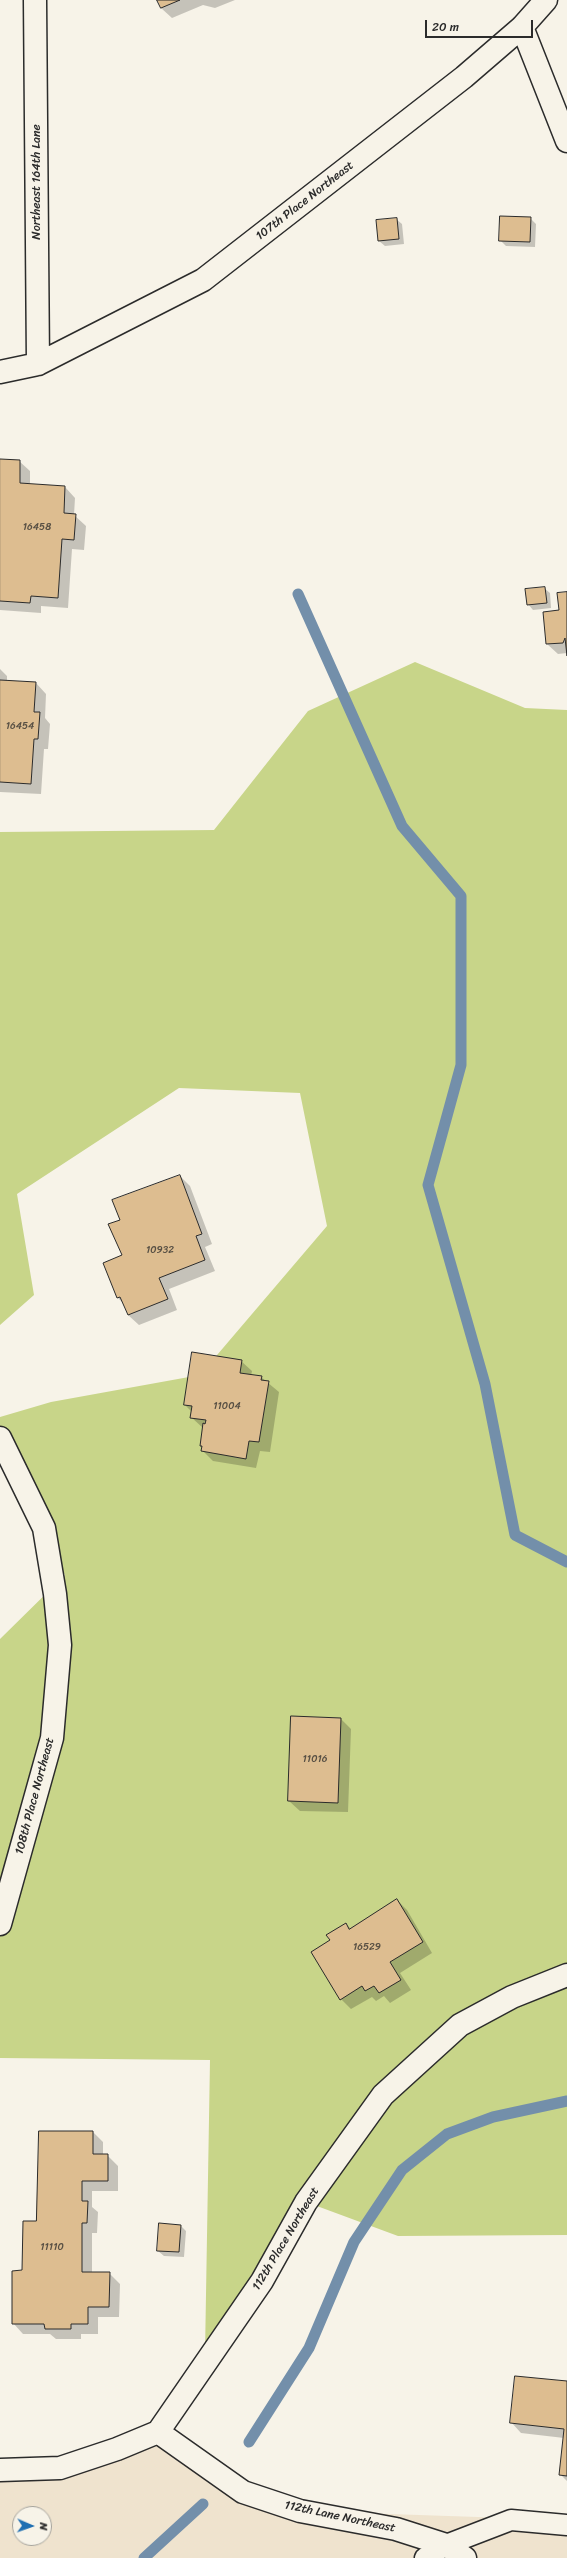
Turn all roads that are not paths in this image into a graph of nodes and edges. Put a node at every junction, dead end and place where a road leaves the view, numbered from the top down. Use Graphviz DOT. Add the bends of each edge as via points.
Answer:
graph roads {
  1 [pos="35,0"];
  2 [pos="546,0"];
  3 [pos="522,27"];
  4 [pos="567,141"];
  5 [pos="38,364"];
  6 [pos="0,372"];
  7 [pos="0,1438"];
  8 [pos="0,1924"];
  9 [pos="567,1976"];
  10 [pos="158,2432"];
  11 [pos="0,2470"];
  12 [pos="567,2525"];
  13 [pos="446,2545"];
  14 [pos="426,2558"];
  15 [pos="465,2558"];
  1 -- 5 [label="street, Northeast 164th Lane"];
  2 -- 3 [label="street, 107th Place Northeast"];
  3 -- 4 [label="street"];
  3 -- 5 [label="street, 107th Place Northeast" via="464,77 203,280"];
  5 -- 6 [label="street"];
  7 -- 8 [label="street, 108th Place Northeast" via="44,1528 60,1645 52,1738"];
  9 -- 10 [label="street, 112th Place Northeast" via="512,1997 460,2025 383,2095 306,2202 262,2281"];
  10 -- 11 [label="street" via="60,2468"];
  10 -- 13 [label="street, 112th Lane Northeast" via="243,2492 300,2511 396,2529"];
  12 -- 13 [label="lane" via="511,2520"];
  13 -- 14 [label="lane"];
  13 -- 15 [label="street, 112th Lane Northeast"];
}
